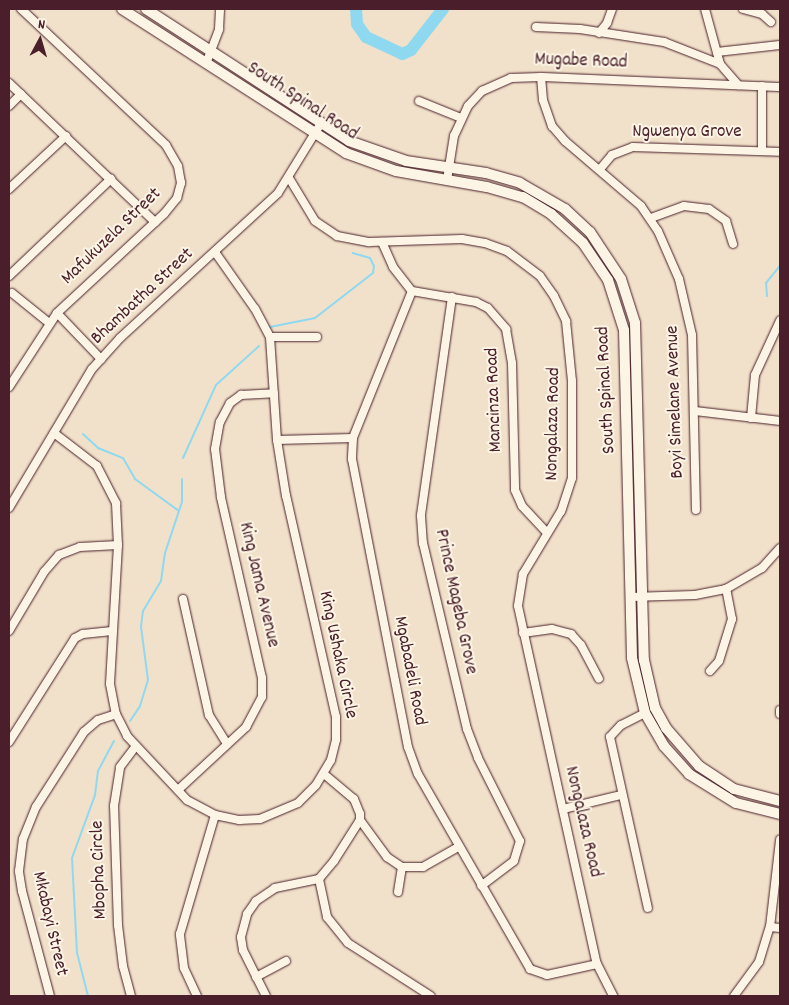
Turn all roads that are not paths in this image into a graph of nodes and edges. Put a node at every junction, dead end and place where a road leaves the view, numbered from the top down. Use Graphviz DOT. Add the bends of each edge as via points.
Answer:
graph roads {
  1 [pos="21,9"];
  2 [pos="122,9"];
  3 [pos="146,9"];
  4 [pos="220,9"];
  5 [pos="612,9"];
  6 [pos="706,9"];
  7 [pos="743,9"];
  8 [pos="771,22"];
  9 [pos="536,28"];
  10 [pos="598,33"];
  11 [pos="780,45"];
  12 [pos="212,50"];
  13 [pos="717,52"];
  14 [pos="207,61"];
  15 [pos="720,64"];
  16 [pos="541,77"];
  17 [pos="9,83"];
  18 [pos="738,85"];
  19 [pos="762,86"];
  20 [pos="780,87"];
  21 [pos="21,94"];
  22 [pos="419,101"];
  23 [pos="9,106"];
  24 [pos="461,118"];
  25 [pos="318,130"];
  26 [pos="66,136"];
  27 [pos="762,149"];
  28 [pos="780,152"];
  29 [pos="601,168"];
  30 [pos="448,169"];
  31 [pos="289,178"];
  32 [pos="111,179"];
  33 [pos="447,180"];
  34 [pos="9,189"];
  35 [pos="651,218"];
  36 [pos="156,222"];
  37 [pos="382,242"];
  38 [pos="733,244"];
  39 [pos="214,252"];
  40 [pos="9,276"];
  41 [pos="412,291"];
  42 [pos="12,294"];
  43 [pos="452,297"];
  44 [pos="57,313"];
  45 [pos="780,321"];
  46 [pos="49,323"];
  47 [pos="270,337"];
  48 [pos="317,337"];
  49 [pos="101,358"];
  50 [pos="9,387"];
  51 [pos="274,393"];
  52 [pos="694,411"];
  53 [pos="751,418"];
  54 [pos="780,421"];
  55 [pos="54,433"];
  56 [pos="353,438"];
  57 [pos="276,440"];
  58 [pos="9,508"];
  59 [pos="696,510"];
  60 [pos="547,533"];
  61 [pos="118,545"];
  62 [pos="780,548"];
  63 [pos="726,589"];
  64 [pos="631,597"];
  65 [pos="642,597"];
  66 [pos="183,598"];
  67 [pos="9,631"];
  68 [pos="112,631"];
  69 [pos="523,633"];
  70 [pos="710,671"];
  71 [pos="599,679"];
  72 [pos="780,710"];
  73 [pos="116,714"];
  74 [pos="645,714"];
  75 [pos="780,714"];
  76 [pos="9,742"];
  77 [pos="227,744"];
  78 [pos="135,747"];
  79 [pos="324,774"];
  80 [pos="178,790"];
  81 [pos="621,796"];
  82 [pos="780,802"];
  83 [pos="563,809"];
  84 [pos="780,814"];
  85 [pos="216,816"];
  86 [pos="360,820"];
  87 [pos="780,840"];
  88 [pos="458,847"];
  89 [pos="402,867"];
  90 [pos="319,879"];
  91 [pos="481,886"];
  92 [pos="398,892"];
  93 [pos="648,908"];
  94 [pos="770,928"];
  95 [pos="780,928"];
  96 [pos="286,961"];
  97 [pos="597,964"];
  98 [pos="256,977"];
  99 [pos="50,996"];
  100 [pos="131,996"];
  101 [pos="197,996"];
  102 [pos="266,996"];
  103 [pos="431,996"];
  104 [pos="613,996"];
  105 [pos="734,996"];
  1 -- 36 [label="street, Mafukuzela Street" via="171,152 180,174 179,191 172,205"];
  2 -- 14 [label="street, South Spinal Road"];
  3 -- 12 [label="street, South Spinal Road"];
  4 -- 12 [label="street" via="219,28"];
  5 -- 10 [label="street" via="607,24"];
  6 -- 13 [label="street"];
  7 -- 8 [label="street" via="762,14"];
  9 -- 10 [label="street" via="556,26"];
  10 -- 15 [label="street" via="664,42"];
  11 -- 13 [label="street"];
  12 -- 14 [label="street"];
  12 -- 25 [label="street, South Spinal Road"];
  13 -- 15 [label="street"];
  14 -- 25 [label="street, South Spinal Road"];
  15 -- 18 [label="street"];
  16 -- 18 [label="street, Mugabe Road"];
  16 -- 24 [label="street, Mugabe Road" via="511,78 492,85 474,98"];
  16 -- 29 [label="street, Boyi Simelane Avenue" via="543,100 552,126 565,141"];
  17 -- 21 [label="street"];
  18 -- 19 [label="street, Mugabe Road"];
  19 -- 20 [label="street, Mugabe Road"];
  19 -- 27 [label="street"];
  21 -- 23 [label="street"];
  21 -- 26 [label="street"];
  22 -- 24 [label="street"];
  24 -- 30 [label="street, Mugabe Road"];
  25 -- 30 [label="street, South Spinal Road" via="383,155"];
  25 -- 31 [label="street, Bhambatha Street"];
  25 -- 33 [label="street, South Spinal Road" via="371,162 403,173"];
  26 -- 32 [label="street"];
  26 -- 34 [label="street"];
  27 -- 28 [label="street, Ngwenya Grove"];
  27 -- 29 [label="street, Ngwenya Grove" via="633,147 612,155"];
  29 -- 35 [label="street, Boyi Simelane Avenue" via="634,197"];
  30 -- 33 [label="street, Mugabe Road"];
  30 -- 65 [label="street, South Spinal Road" via="504,178 549,198 590,232 621,279 635,323 637,347"];
  31 -- 37 [label="street, Nongalaza Road" via="312,217 328,232 357,241"];
  31 -- 39 [label="street, Bhambatha Street"];
  32 -- 36 [label="street"];
  32 -- 40 [label="street"];
  33 -- 64 [label="street, South Spinal Road" via="506,191 537,205 583,243 608,280 622,318 625,351"];
  35 -- 38 [label="street" via="684,206 709,209 726,221"];
  35 -- 52 [label="street, Boyi Simelane Avenue" via="673,264 688,312 692,335"];
  36 -- 44 [label="street, Mafukuzela Street"];
  37 -- 41 [label="street" via="393,267"];
  37 -- 60 [label="street, Nongalaza Road" via="445,238 485,243 508,251 532,268 554,296 566,321 570,342 574,453 567,497"];
  39 -- 47 [label="street, King Ushaka Circle" via="255,309"];
  39 -- 49 [label="street, Bhambatha Street"];
  41 -- 43 [label="street, Mancinza Road"];
  41 -- 56 [label="street, Mgabadeli Road"];
  42 -- 46 [label="street"];
  43 -- 60 [label="street, Mancinza Road" via="488,308 506,329 512,363 516,490 522,506"];
  43 -- 91 [label="street, Prince Mageba Grove" via="421,516 423,543 467,729 520,841 514,861"];
  44 -- 46 [label="street, Mafukuzela Street"];
  44 -- 49 [label="street"];
  45 -- 53 [label="street" via="755,375"];
  46 -- 50 [label="street, Mafukuzela Street"];
  47 -- 48 [label="street"];
  47 -- 51 [label="street, King Ushaka Circle"];
  49 -- 55 [label="street, Bhambatha Street"];
  51 -- 57 [label="street, King Ushaka Circle"];
  51 -- 77 [label="street, King Jama Avenue" via="236,398 226,409 215,440 221,497 263,683 255,714"];
  52 -- 53 [label="street"];
  52 -- 59 [label="street, Boyi Simelane Avenue"];
  53 -- 54 [label="street"];
  55 -- 58 [label="street, Bhambatha Street"];
  55 -- 61 [label="street, King Ushaka Circle" via="89,458 103,473 116,503"];
  56 -- 57 [label="street"];
  56 -- 88 [label="street, Mgabadeli Road" via="353,472 408,748 418,774"];
  57 -- 79 [label="street, King Ushaka Circle" via="336,716 335,745"];
  60 -- 69 [label="street, Nongalaza Road" via="520,581 518,606"];
  61 -- 67 [label="street" via="80,547 59,555 44,572"];
  61 -- 68 [label="street, King Ushaka Circle"];
  62 -- 63 [label="street" via="762,568"];
  63 -- 65 [label="street" via="695,595"];
  63 -- 70 [label="street" via="732,619 719,660"];
  64 -- 65 [label="street"];
  64 -- 74 [label="street, South Spinal Road" via="632,658"];
  65 -- 82 [label="street, South Spinal Road" via="646,674 655,708 666,728 687,755 717,779 750,795"];
  66 -- 77 [label="street" via="211,720"];
  68 -- 73 [label="street, King Ushaka Circle" via="110,684"];
  68 -- 76 [label="street" via="90,632 75,638"];
  69 -- 71 [label="street" via="552,629 570,634 582,645"];
  69 -- 83 [label="street, Nongalaza Road"];
  72 -- 75 [label="street"];
  73 -- 78 [label="street, King Ushaka Circle"];
  73 -- 99 [label="street, Mkabayi Street" via="98,720 84,732 36,807 23,839 19,871 22,892"];
  74 -- 81 [label="street" via="621,725 610,737"];
  74 -- 84 [label="street, South Spinal Road" via="664,746 689,774 736,802"];
  77 -- 80 [label="street, King Jama Avenue"];
  78 -- 80 [label="street, King Ushaka Circle"];
  78 -- 100 [label="street, Mbopha Circle" via="120,768 114,806 119,940"];
  79 -- 85 [label="street, King Ushaka Circle" via="304,798 281,812 248,820"];
  79 -- 86 [label="street" via="354,799"];
  80 -- 85 [label="street, King Ushaka Circle" via="195,805"];
  81 -- 83 [label="street"];
  81 -- 93 [label="street"];
  83 -- 97 [label="street, Nongalaza Road"];
  85 -- 101 [label="street" via="180,934 184,968"];
  86 -- 89 [label="street" via="387,857"];
  86 -- 90 [label="street"];
  87 -- 94 [label="street"];
  88 -- 89 [label="street" via="422,867"];
  88 -- 91 [label="street, Mgabadeli Road"];
  89 -- 92 [label="street"];
  90 -- 98 [label="street" via="276,888 256,902 247,914 241,937"];
  90 -- 103 [label="street" via="324,912 337,933 362,954"];
  91 -- 97 [label="street, Mgabadeli Road" via="522,958 535,973 547,975"];
  94 -- 95 [label="street"];
  94 -- 105 [label="street" via="759,962"];
  96 -- 98 [label="street"];
  97 -- 104 [label="street, Nongalaza Road"];
  98 -- 102 [label="street"];
}
